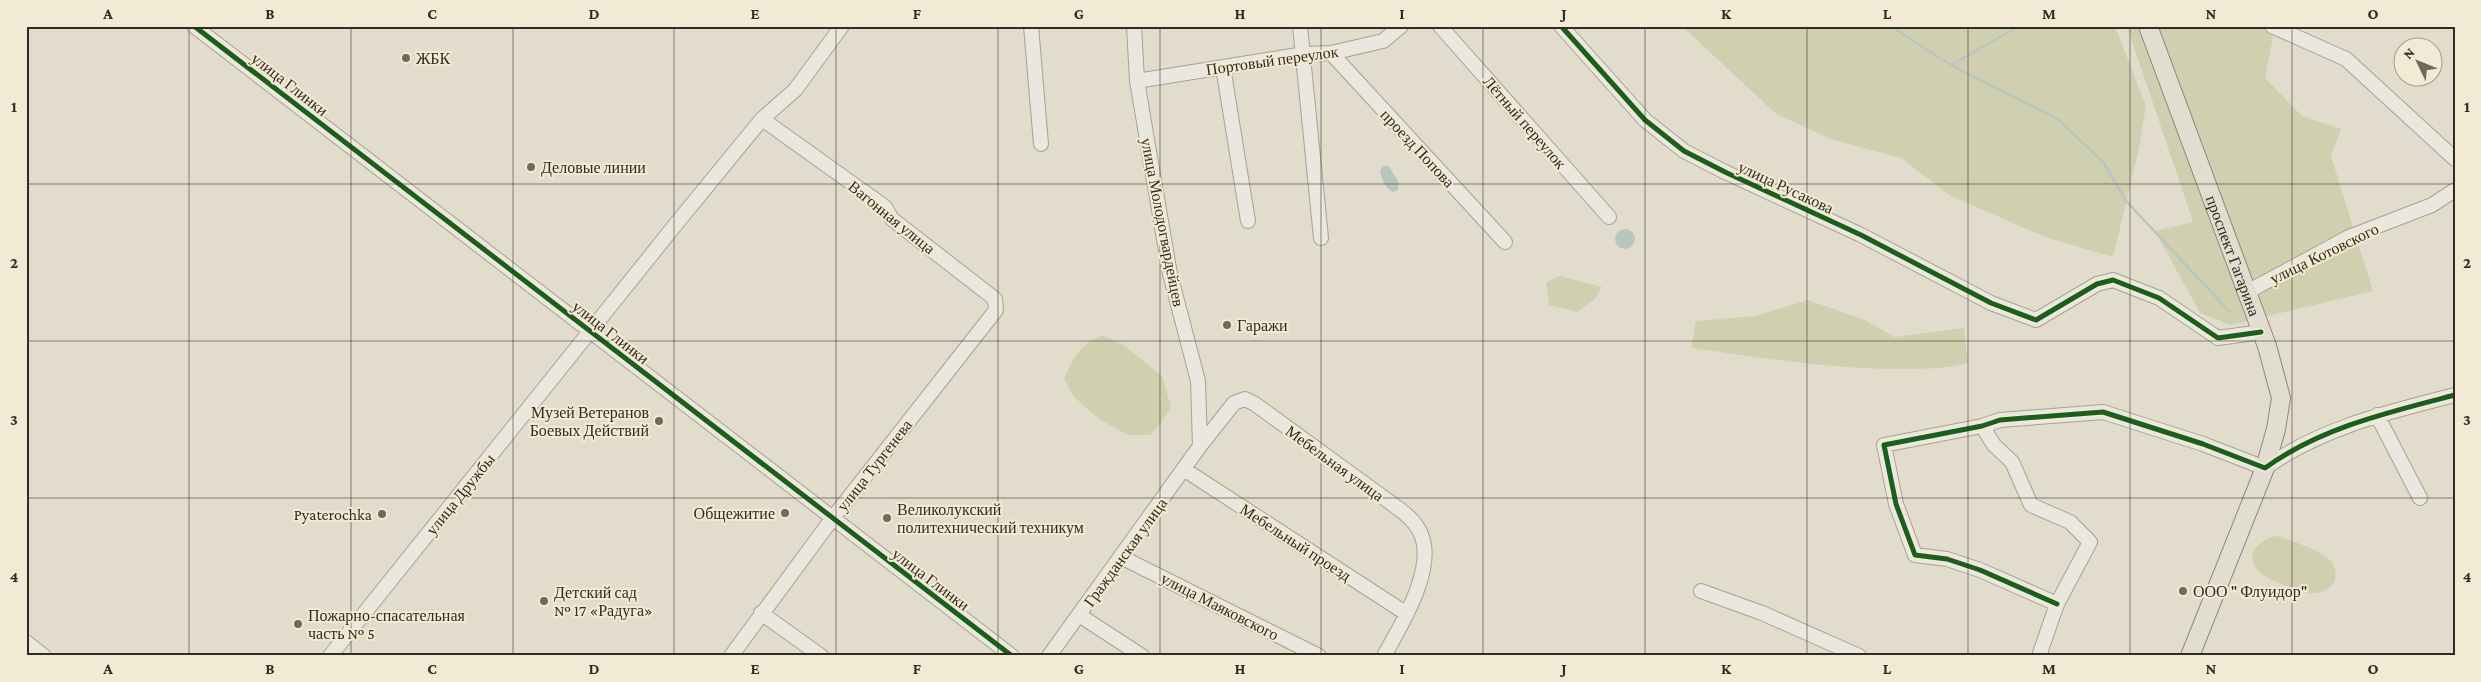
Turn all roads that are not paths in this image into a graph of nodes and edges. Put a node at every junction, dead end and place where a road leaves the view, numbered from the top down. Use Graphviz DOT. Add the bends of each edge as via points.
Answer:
graph roads {
  1 [pos="194,26"];
  2 [pos="842,26"];
  3 [pos="1031,26"];
  4 [pos="1134,26"];
  5 [pos="1300,26"];
  6 [pos="1401,26"];
  7 [pos="1440,26"];
  8 [pos="1561,26"];
  9 [pos="2148,26"];
  10 [pos="2272,26"];
  11 [pos="1331,53"];
  12 [pos="1304,54"];
  13 [pos="1223,67"];
  14 [pos="1137,80"];
  15 [pos="762,119"];
  16 [pos="1041,144"];
  17 [pos="2455,159"];
  18 [pos="2455,190"];
  19 [pos="1609,217"];
  20 [pos="1248,221"];
  21 [pos="1321,238"];
  22 [pos="1505,242"];
  23 [pos="2246,292"];
  24 [pos="995,299"];
  25 [pos="591,332"];
  26 [pos="2261,332"];
  27 [pos="2455,395"];
  28 [pos="1245,400"];
  29 [pos="2377,415"];
  30 [pos="1982,426"];
  31 [pos="1200,446"];
  32 [pos="2265,468"];
  33 [pos="1185,470"];
  34 [pos="2420,498"];
  35 [pos="832,519"];
  36 [pos="1121,557"];
  37 [pos="1701,591"];
  38 [pos="2056,604"];
  39 [pos="762,613"];
  40 [pos="1407,614"];
  41 [pos="1079,615"];
  42 [pos="26,642"];
  43 [pos="44,656"];
  44 [pos="330,656"];
  45 [pos="731,656"];
  46 [pos="821,656"];
  47 [pos="1012,656"];
  48 [pos="1049,656"];
  49 [pos="1142,656"];
  50 [pos="1319,656"];
  51 [pos="1384,656"];
  52 [pos="1859,656"];
  53 [pos="2039,656"];
  54 [pos="2190,656"];
  1 -- 25 [label="street, улица Глинки"];
  2 -- 15 [label="street, улица Дружбы" via="795,90"];
  3 -- 16 [label="street"];
  4 -- 14 [label="street, улица Молодогвардейцев"];
  5 -- 12 [label="street"];
  6 -- 11 [label="street, Портовый переулок" via="1383,41"];
  7 -- 19 [label="street, Лётный переулок"];
  8 -- 26 [label="street, улица Русакова" via="1645,120 1684,150 1861,235 1991,304 2036,320 2097,284 2113,280 2158,298 2218,338"];
  9 -- 23 [label="main road, проспект Гагарина"];
  10 -- 17 [label="street" via="2346,59"];
  11 -- 12 [label="street, Портовый переулок"];
  11 -- 22 [label="street, проезд Попова"];
  12 -- 13 [label="street, Портовый переулок"];
  12 -- 21 [label="street"];
  13 -- 14 [label="street, Портовый переулок"];
  13 -- 20 [label="street"];
  14 -- 31 [label="street, улица Молодогвардейцев" via="1170,274 1198,381"];
  15 -- 24 [label="street, Вагонная улица" via="884,207 892,219"];
  15 -- 25 [label="street, улица Дружбы"];
  18 -- 23 [label="street, улица Котовского" via="2432,205 2349,237"];
  23 -- 26 [label="main road, проспект Гагарина"];
  24 -- 35 [label="street, улица Тургенева" via="996,310"];
  25 -- 35 [label="street, улица Глинки"];
  25 -- 44 [label="street, улица Дружбы"];
  26 -- 32 [label="main road, проспект Гагарина" via="2281,398"];
  27 -- 29 [label="street"];
  28 -- 31 [label="street, Гражданская улица" via="1234,403"];
  28 -- 40 [label="street, Мебельная улица" via="1255,404 1412,518 1421,532 1424,552 1420,584"];
  29 -- 32 [label="street" via="2291,449"];
  29 -- 34 [label="street"];
  30 -- 32 [label="street" via="2000,420 2103,412"];
  30 -- 38 [label="street" via="1994,445 2012,462 2032,505 2070,522 2090,542"];
  30 -- 38 [label="street" via="1884,445 1896,504 1915,555 1947,559 1972,567"];
  31 -- 33 [label="street, Гражданская улица"];
  32 -- 54 [label="main road, проспект Гагарина"];
  33 -- 36 [label="street, Гражданская улица"];
  33 -- 40 [label="street, Мебельный проезд"];
  35 -- 39 [label="street, улица Тургенева"];
  35 -- 47 [label="street, улица Глинки"];
  36 -- 41 [label="street, Гражданская улица"];
  36 -- 50 [label="street, улица Маяковского"];
  37 -- 52 [label="street"];
  38 -- 53 [label="street"];
  39 -- 45 [label="street, улица Тургенева"];
  39 -- 46 [label="street"];
  40 -- 51 [label="street"];
  41 -- 48 [label="street, Гражданская улица"];
  41 -- 49 [label="street"];
  42 -- 43 [label="street"];
}
